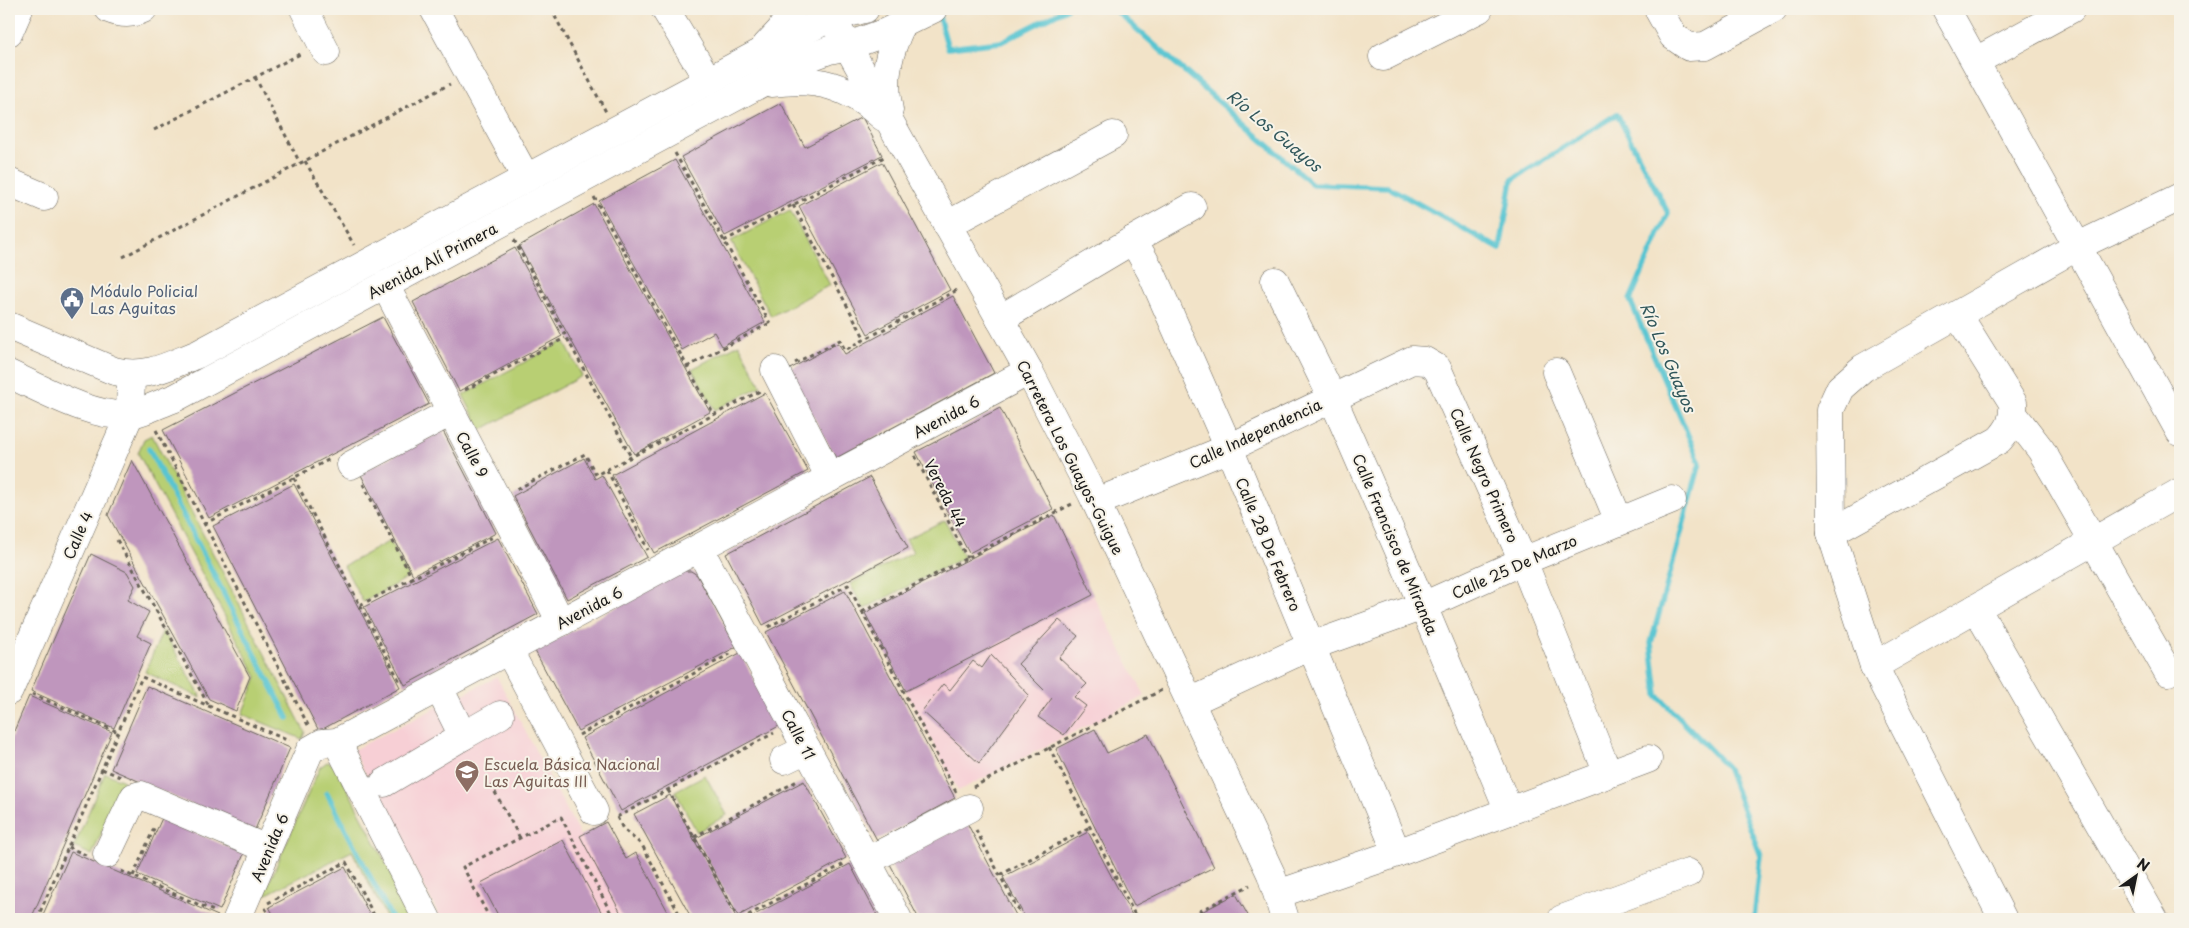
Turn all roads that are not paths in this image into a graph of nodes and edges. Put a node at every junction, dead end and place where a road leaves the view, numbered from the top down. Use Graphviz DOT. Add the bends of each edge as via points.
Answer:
graph roads {
  1 [pos="19,9"];
  2 [pos="304,9"];
  3 [pos="434,9"];
  4 [pos="665,9"];
  5 [pos="792,9"];
  6 [pos="865,9"];
  7 [pos="1479,9"];
  8 [pos="1658,9"];
  9 [pos="1773,9"];
  10 [pos="1946,9"];
  11 [pos="2071,9"];
  12 [pos="830,13"];
  13 [pos="917,17"];
  14 [pos="9,32"];
  15 [pos="848,46"];
  16 [pos="324,47"];
  17 [pos="756,55"];
  18 [pos="1383,57"];
  19 [pos="1976,61"];
  20 [pos="708,80"];
  21 [pos="754,87"];
  22 [pos="1113,135"];
  23 [pos="898,136"];
  24 [pos="526,178"];
  25 [pos="9,182"];
  26 [pos="44,197"];
  27 [pos="2180,197"];
  28 [pos="1192,207"];
  29 [pos="948,225"];
  30 [pos="1132,240"];
  31 [pos="2078,246"];
  32 [pos="1275,281"];
  33 [pos="385,285"];
  34 [pos="1958,315"];
  35 [pos="1000,319"];
  36 [pos="9,326"];
  37 [pos="1412,360"];
  38 [pos="1029,372"];
  39 [pos="1556,372"];
  40 [pos="9,374"];
  41 [pos="777,374"];
  42 [pos="131,376"];
  43 [pos="1332,397"];
  44 [pos="448,406"];
  45 [pos="138,412"];
  46 [pos="2014,415"];
  47 [pos="2180,432"];
  48 [pos="1229,448"];
  49 [pos="347,461"];
  50 [pos="830,478"];
  51 [pos="2180,492"];
  52 [pos="1094,498"];
  53 [pos="1672,500"];
  54 [pos="1619,521"];
  55 [pos="1831,533"];
  56 [pos="2094,541"];
  57 [pos="699,548"];
  58 [pos="1523,561"];
  59 [pos="1423,606"];
  60 [pos="1976,608"];
  61 [pos="561,622"];
  62 [pos="1311,646"];
  63 [pos="508,650"];
  64 [pos="1874,666"];
  65 [pos="2176,675"];
  66 [pos="10,684"];
  67 [pos="439,688"];
  68 [pos="1185,692"];
  69 [pos="500,716"];
  70 [pos="463,736"];
  71 [pos="322,746"];
  72 [pos="1648,759"];
  73 [pos="1608,774"];
  74 [pos="384,783"];
  75 [pos="964,804"];
  76 [pos="1508,811"];
  77 [pos="605,814"];
  78 [pos="268,849"];
  79 [pos="1396,853"];
  80 [pos="865,857"];
  81 [pos="106,860"];
  82 [pos="1688,873"];
  83 [pos="1278,896"];
  84 [pos="230,917"];
  85 [pos="427,919"];
  86 [pos="898,919"];
  87 [pos="1562,919"];
  88 [pos="2003,919"];
  89 [pos="2154,919"];
  1 -- 14 [label="street"];
  2 -- 16 [label="street"];
  3 -- 24 [label="street"];
  4 -- 20 [label="street"];
  5 -- 17 [label="street" via="781,30"];
  6 -- 12 [label="street, Avenida Alí Primera"];
  7 -- 18 [label="street"];
  8 -- 9 [label="street" via="1674,36 1689,47 1705,46"];
  10 -- 19 [label="street"];
  11 -- 19 [label="street"];
  12 -- 15 [label="street, Carretera Los Guayos-Guigue"];
  12 -- 17 [label="street, Avenida Alí Primera"];
  13 -- 15 [label="street, Avenida Alí Primera"];
  13 -- 23 [label="street" via="886,67 885,87"];
  15 -- 21 [label="street, Avenida Alí Primera" via="808,58"];
  15 -- 23 [label="street, Carretera Los Guayos-Guigue"];
  17 -- 20 [label="street, Avenida Alí Primera"];
  19 -- 31 [label="street"];
  20 -- 24 [label="street, Avenida Alí Primera"];
  21 -- 23 [label="street" via="796,81 835,85 856,95"];
  21 -- 33 [label="street, Avenida Alí Primera"];
  22 -- 29 [label="street"];
  23 -- 29 [label="street, Carretera Los Guayos-Guigue"];
  24 -- 42 [label="street, Avenida Alí Primera" via="198,354"];
  25 -- 26 [label="street"];
  27 -- 31 [label="street"];
  28 -- 30 [label="street"];
  29 -- 35 [label="street, Carretera Los Guayos-Guigue"];
  30 -- 35 [label="street"];
  30 -- 48 [label="street, Calle 28 De Febrero" via="1151,272"];
  31 -- 34 [label="street"];
  31 -- 47 [label="street"];
  32 -- 43 [label="street, Calle Francisco de Miranda"];
  33 -- 44 [label="street, Calle 9"];
  33 -- 45 [label="street, Avenida Alí Primera" via="175,398"];
  34 -- 46 [label="street" via="2013,403"];
  34 -- 55 [label="street" via="1863,368 1840,388 1830,410"];
  35 -- 38 [label="street, Carretera Los Guayos-Guigue"];
  36 -- 42 [label="street" via="86,361"];
  37 -- 43 [label="street, Calle Independencia"];
  37 -- 58 [label="street, Calle Negro Primero" via="1437,368"];
  38 -- 50 [label="street, Avenida 6" via="893,449"];
  38 -- 52 [label="street, Carretera Los Guayos-Guigue"];
  39 -- 54 [label="street"];
  40 -- 45 [label="street, Avenida Alí Primera" via="86,408 106,413"];
  41 -- 50 [label="street"];
  42 -- 45 [label="street, Calle 4"];
  43 -- 48 [label="street, Calle Independencia"];
  43 -- 59 [label="street, Calle Francisco de Miranda"];
  44 -- 49 [label="street"];
  44 -- 61 [label="street, Calle 9" via="481,449 497,500"];
  45 -- 66 [label="street, Calle 4"];
  46 -- 55 [label="street" via="2010,428 1999,440"];
  46 -- 56 [label="street" via="2041,450"];
  48 -- 52 [label="street, Calle Independencia"];
  48 -- 62 [label="street, Calle 28 De Febrero"];
  50 -- 57 [label="street, Avenida 6"];
  51 -- 56 [label="street"];
  52 -- 68 [label="street, Carretera Los Guayos-Guigue"];
  53 -- 54 [label="street, Calle 25 De Marzo"];
  54 -- 58 [label="street, Calle 25 De Marzo"];
  55 -- 64 [label="street"];
  56 -- 60 [label="street"];
  56 -- 65 [label="street"];
  57 -- 61 [label="street, Avenida 6"];
  57 -- 80 [label="street, Calle 11" via="793,723 803,760"];
  58 -- 59 [label="street, Calle 25 De Marzo"];
  58 -- 73 [label="street, Calle Negro Primero"];
  59 -- 62 [label="street, Calle 25 De Marzo"];
  59 -- 76 [label="street, Calle Francisco de Miranda"];
  60 -- 64 [label="street"];
  60 -- 89 [label="street"];
  61 -- 63 [label="street, Avenida 6"];
  62 -- 68 [label="street, Calle 25 De Marzo"];
  62 -- 79 [label="street, Calle 28 De Febrero"];
  63 -- 67 [label="street, Avenida 6"];
  63 -- 77 [label="street" via="560,746"];
  64 -- 88 [label="street"];
  67 -- 70 [label="street"];
  67 -- 71 [label="street, Avenida 6"];
  68 -- 83 [label="street, Carretera Los Guayos-Guigue"];
  69 -- 70 [label="street"];
  70 -- 74 [label="street"];
  71 -- 78 [label="street, Avenida 6"];
  71 -- 85 [label="street"];
  72 -- 73 [label="street"];
  73 -- 76 [label="street"];
  75 -- 80 [label="street"];
  76 -- 79 [label="street"];
  78 -- 81 [label="street" via="141,795 134,797"];
  78 -- 84 [label="street, Avenida 6"];
  79 -- 83 [label="street"];
  80 -- 86 [label="street, Calle 11"];
  82 -- 87 [label="street"];
}
